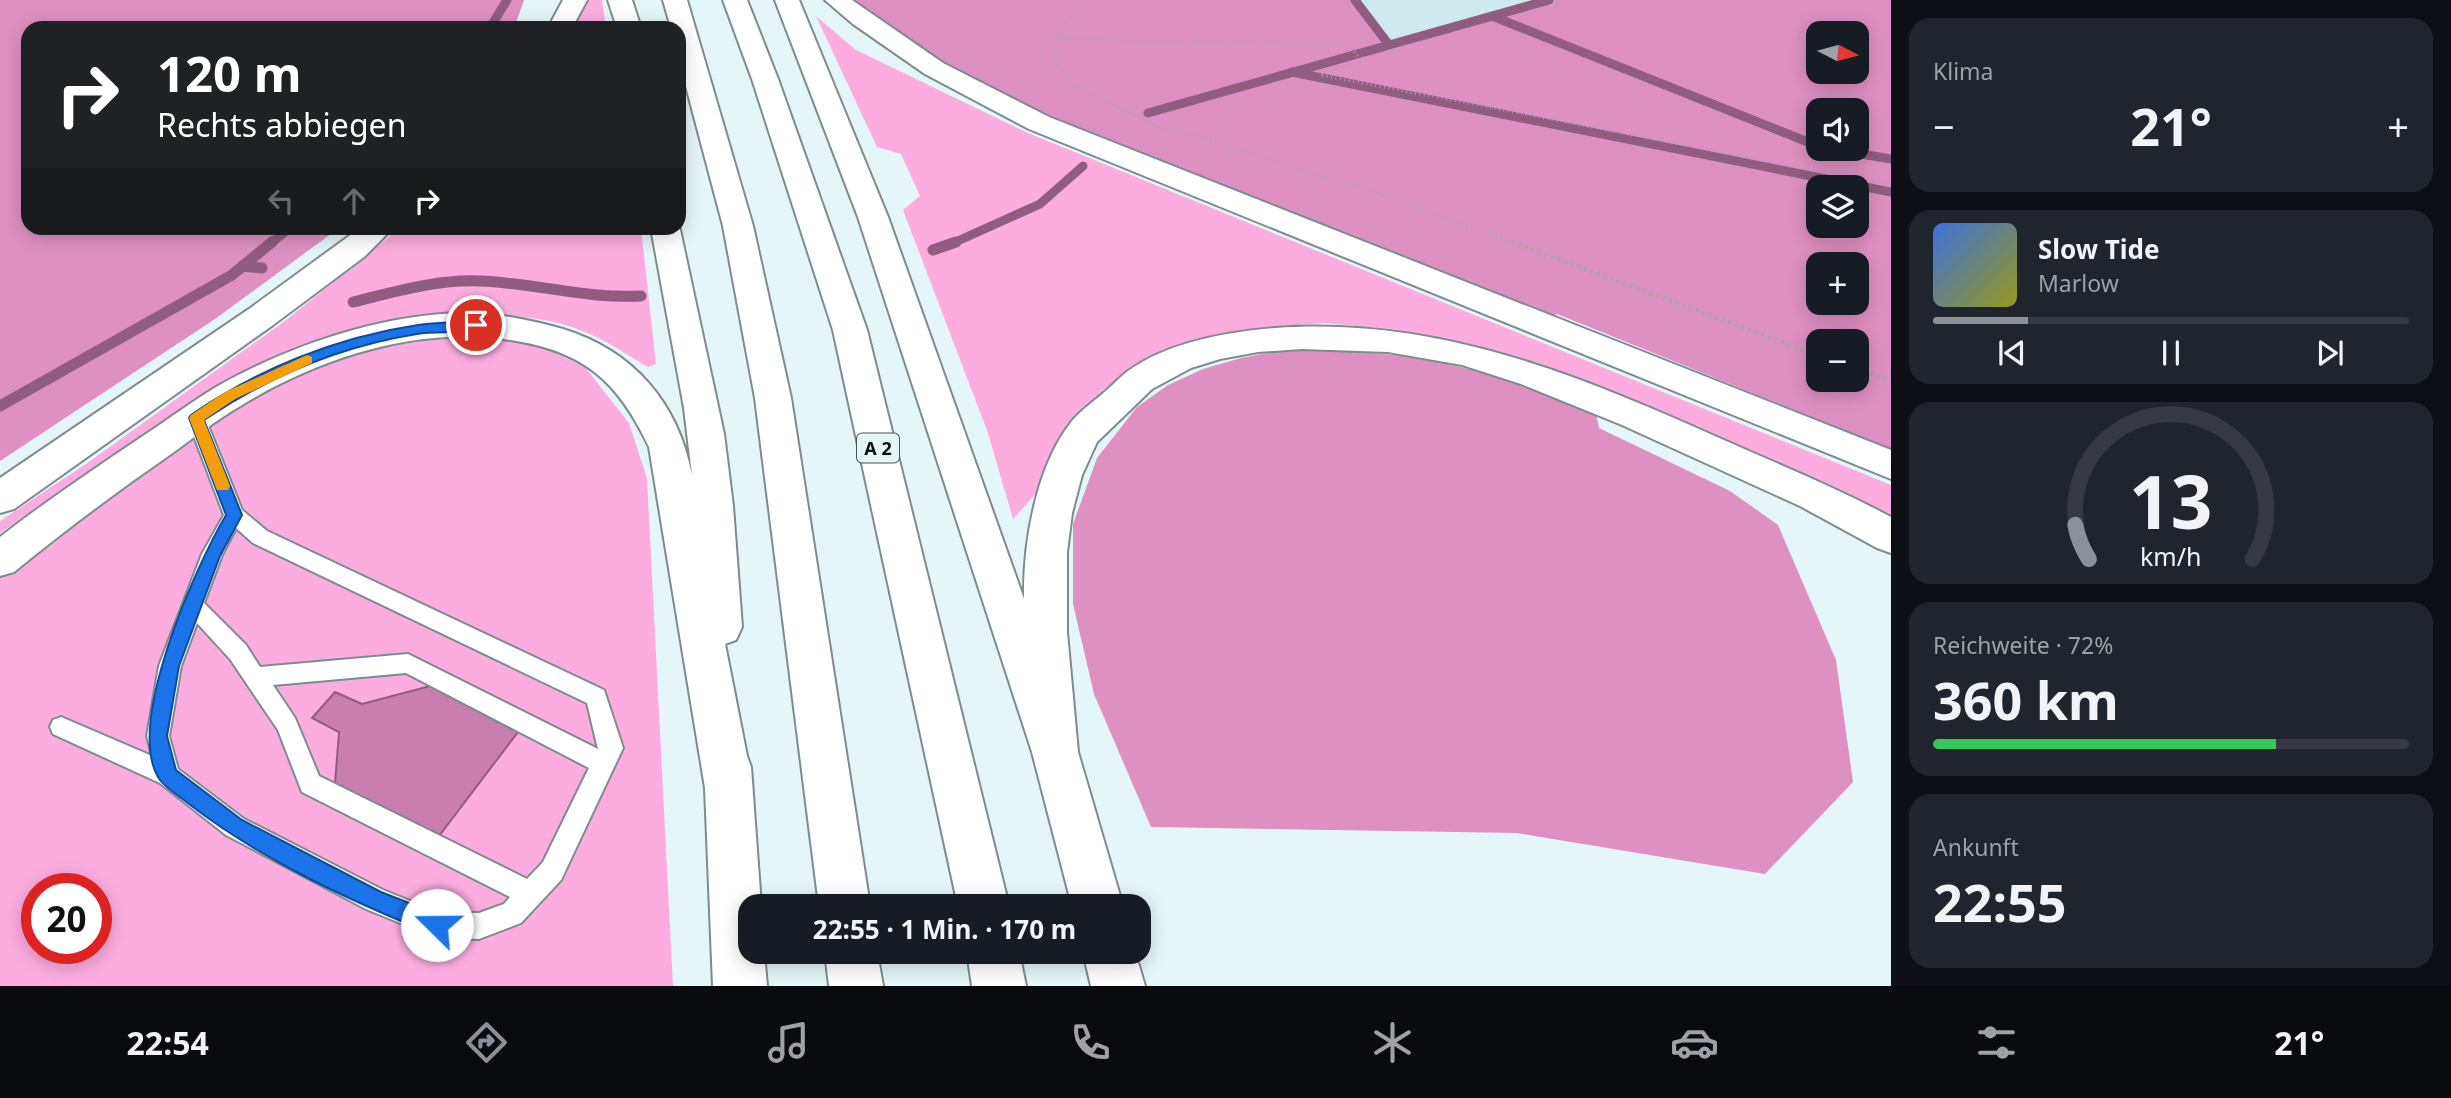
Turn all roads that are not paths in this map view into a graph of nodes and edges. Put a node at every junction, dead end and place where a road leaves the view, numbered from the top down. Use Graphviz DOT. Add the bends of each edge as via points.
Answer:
graph roads {
  1 [pos="575,0"];
  2 [pos="620,0"];
  3 [pos="674,0"];
  4 [pos="735,0"];
  5 [pos="786,0"];
  6 [pos="837,0"];
  7 [pos="564,21"];
  8 [pos="627,21"];
  9 [pos="680,21"];
  10 [pos="686,42"];
  11 [pos="370,235"];
  12 [pos="667,235"];
  13 [pos="196,418"];
  14 [pos="1891,465"];
  15 [pos="0,498"];
  16 [pos="234,515"];
  17 [pos="1891,537"];
  18 [pos="0,560"];
  19 [pos="192,605"];
  20 [pos="255,677"];
  21 [pos="61,727"];
  22 [pos="1055,752"];
  23 [pos="604,764"];
  24 [pos="168,775"];
  25 [pos="730,793"];
  26 [pos="530,894"];
  27 [pos="843,894"];
  28 [pos="981,894"];
  29 [pos="1094,894"];
  30 [pos="853,964"];
  31 [pos="995,964"];
  32 [pos="1112,964"];
  33 [pos="740,986"];
  34 [pos="856,986"];
  35 [pos="999,986"];
  36 [pos="1118,986"];
  1 -- 7 [label="highway"];
  2 -- 8 [label="highway"];
  3 -- 9 [label="highway"];
  4 -- 28 [label="highway, A 2" via="850,330"];
  5 -- 22 [label="highway" via="873,216"];
  6 -- 14 [label="highway" via="890,41 979,96 1039,123"];
  10 -- 27 [label="highway" via="738,226 773,398"];
  11 -- 15 [label="highway" via="261,317"];
  12 -- 25 [label="highway" via="706,433"];
  13 -- 16 [label="lane"];
  13 -- 18 [label="highway"];
  13 -- 25 [label="highway" via="288,367 347,345 418,329 460,324 530,332 607,361 636,390 668,447"];
  16 -- 19 [label="lane"];
  16 -- 23 [label="lane" via="260,537 596,696 611,748"];
  17 -- 22 [label="highway" via="1809,494 1606,404 1462,354 1324,337 1252,341 1194,354 1145,376 1114,404 1082,436 1057,488 1043,574"];
  19 -- 20 [label="lane" via="238,652"];
  19 -- 24 [label="lane" via="170,666 158,736"];
  20 -- 23 [label="lane" via="408,663"];
  20 -- 26 [label="lane" via="287,725 310,784"];
  21 -- 24 [label="lane"];
  22 -- 29 [label="highway"];
  23 -- 26 [label="lane" via="552,870"];
  24 -- 26 [label="lane" via="235,827 375,900 437,925 479,926 512,914"];
  25 -- 33 [label="highway"];
  30 -- 34 [label="highway"];
  31 -- 35 [label="highway"];
  32 -- 36 [label="highway"];
}
